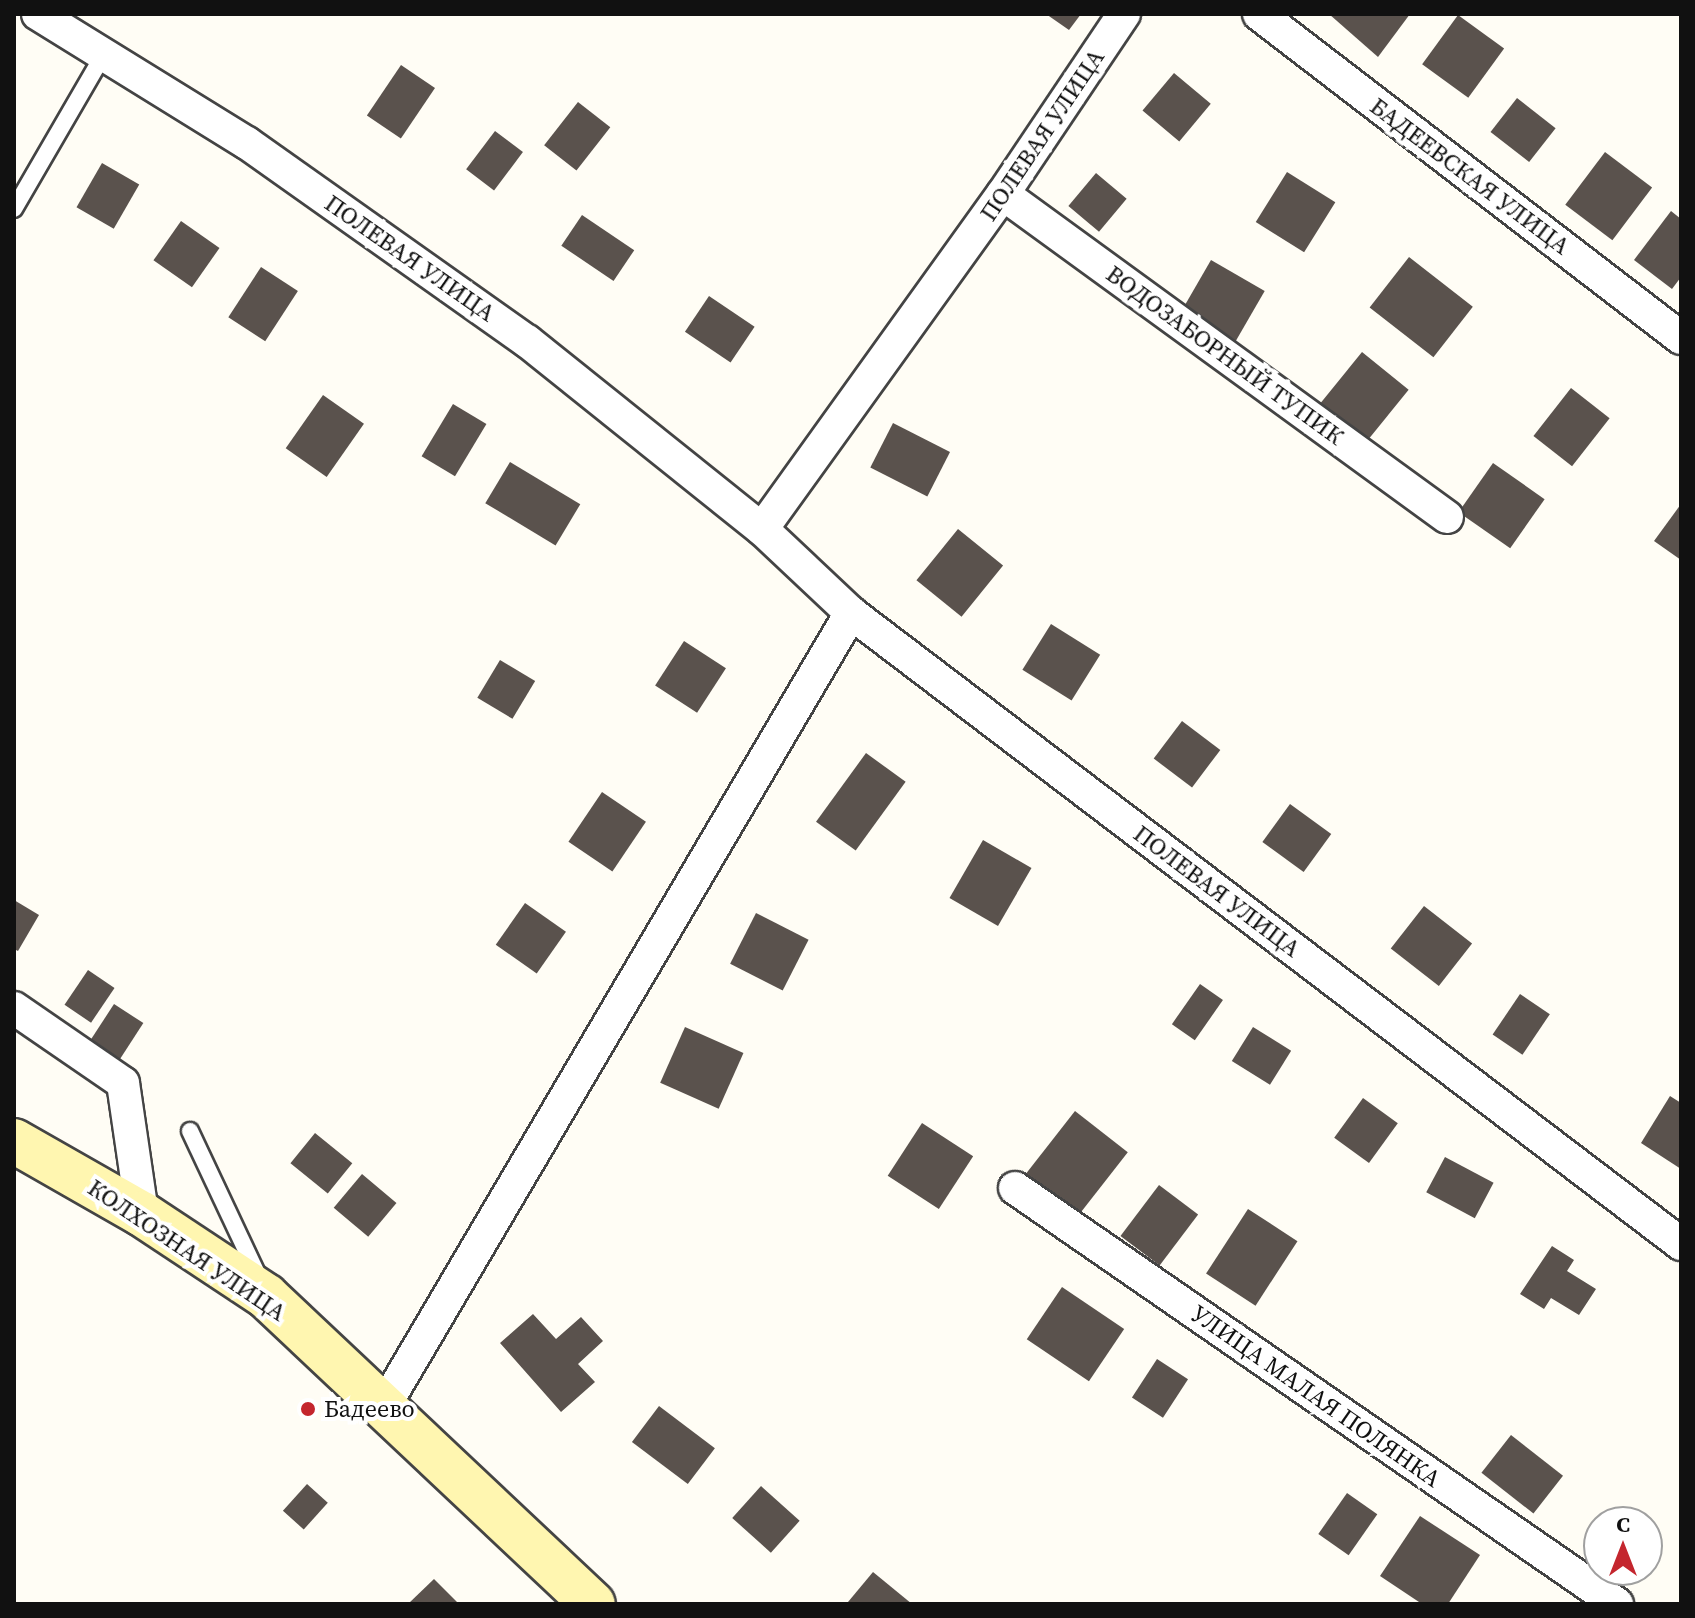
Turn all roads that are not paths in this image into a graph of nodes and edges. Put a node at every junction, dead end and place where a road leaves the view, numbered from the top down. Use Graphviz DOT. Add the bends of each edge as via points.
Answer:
graph roads {
  1 [pos="38,14"];
  2 [pos="1124,14"];
  3 [pos="1259,14"];
  4 [pos="105,52"];
  5 [pos="1003,194"];
  6 [pos="14,209"];
  7 [pos="1681,338"];
  8 [pos="1447,517"];
  9 [pos="762,529"];
  10 [pos="851,613"];
  11 [pos="14,1008"];
  12 [pos="190,1131"];
  13 [pos="14,1141"];
  14 [pos="1015,1188"];
  15 [pos="142,1214"];
  16 [pos="1681,1244"];
  17 [pos="266,1296"];
  18 [pos="386,1403"];
  19 [pos="593,1604"];
  20 [pos="1617,1604"];
  1 -- 4 [label="street, ПОЛЕВАЯ УЛИЦА"];
  2 -- 5 [label="street, ПОЛЕВАЯ УЛИЦА"];
  3 -- 7 [label="street, БАДЕЕВСКАЯ УЛИЦА"];
  4 -- 6 [label="lane"];
  4 -- 9 [label="street, ПОЛЕВАЯ УЛИЦА" via="247,143 527,341"];
  5 -- 8 [label="street, ВОДОЗАБОРНЫЙ ТУПИК"];
  5 -- 9 [label="street, ПОЛЕВАЯ УЛИЦА"];
  9 -- 10 [label="street, ПОЛЕВАЯ УЛИЦА"];
  10 -- 16 [label="street, ПОЛЕВАЯ УЛИЦА"];
  10 -- 18 [label="street"];
  11 -- 15 [label="street" via="123,1083"];
  12 -- 17 [label="lane"];
  13 -- 15 [label="main road, КОЛХОЗНАЯ УЛИЦА"];
  14 -- 20 [label="street, УЛИЦА МАЛАЯ ПОЛЯНКА"];
  15 -- 17 [label="main road, КОЛХОЗНАЯ УЛИЦА"];
  17 -- 18 [label="main road, КОЛХОЗНАЯ УЛИЦА"];
  18 -- 19 [label="main road, КОЛХОЗНАЯ УЛИЦА"];
}
